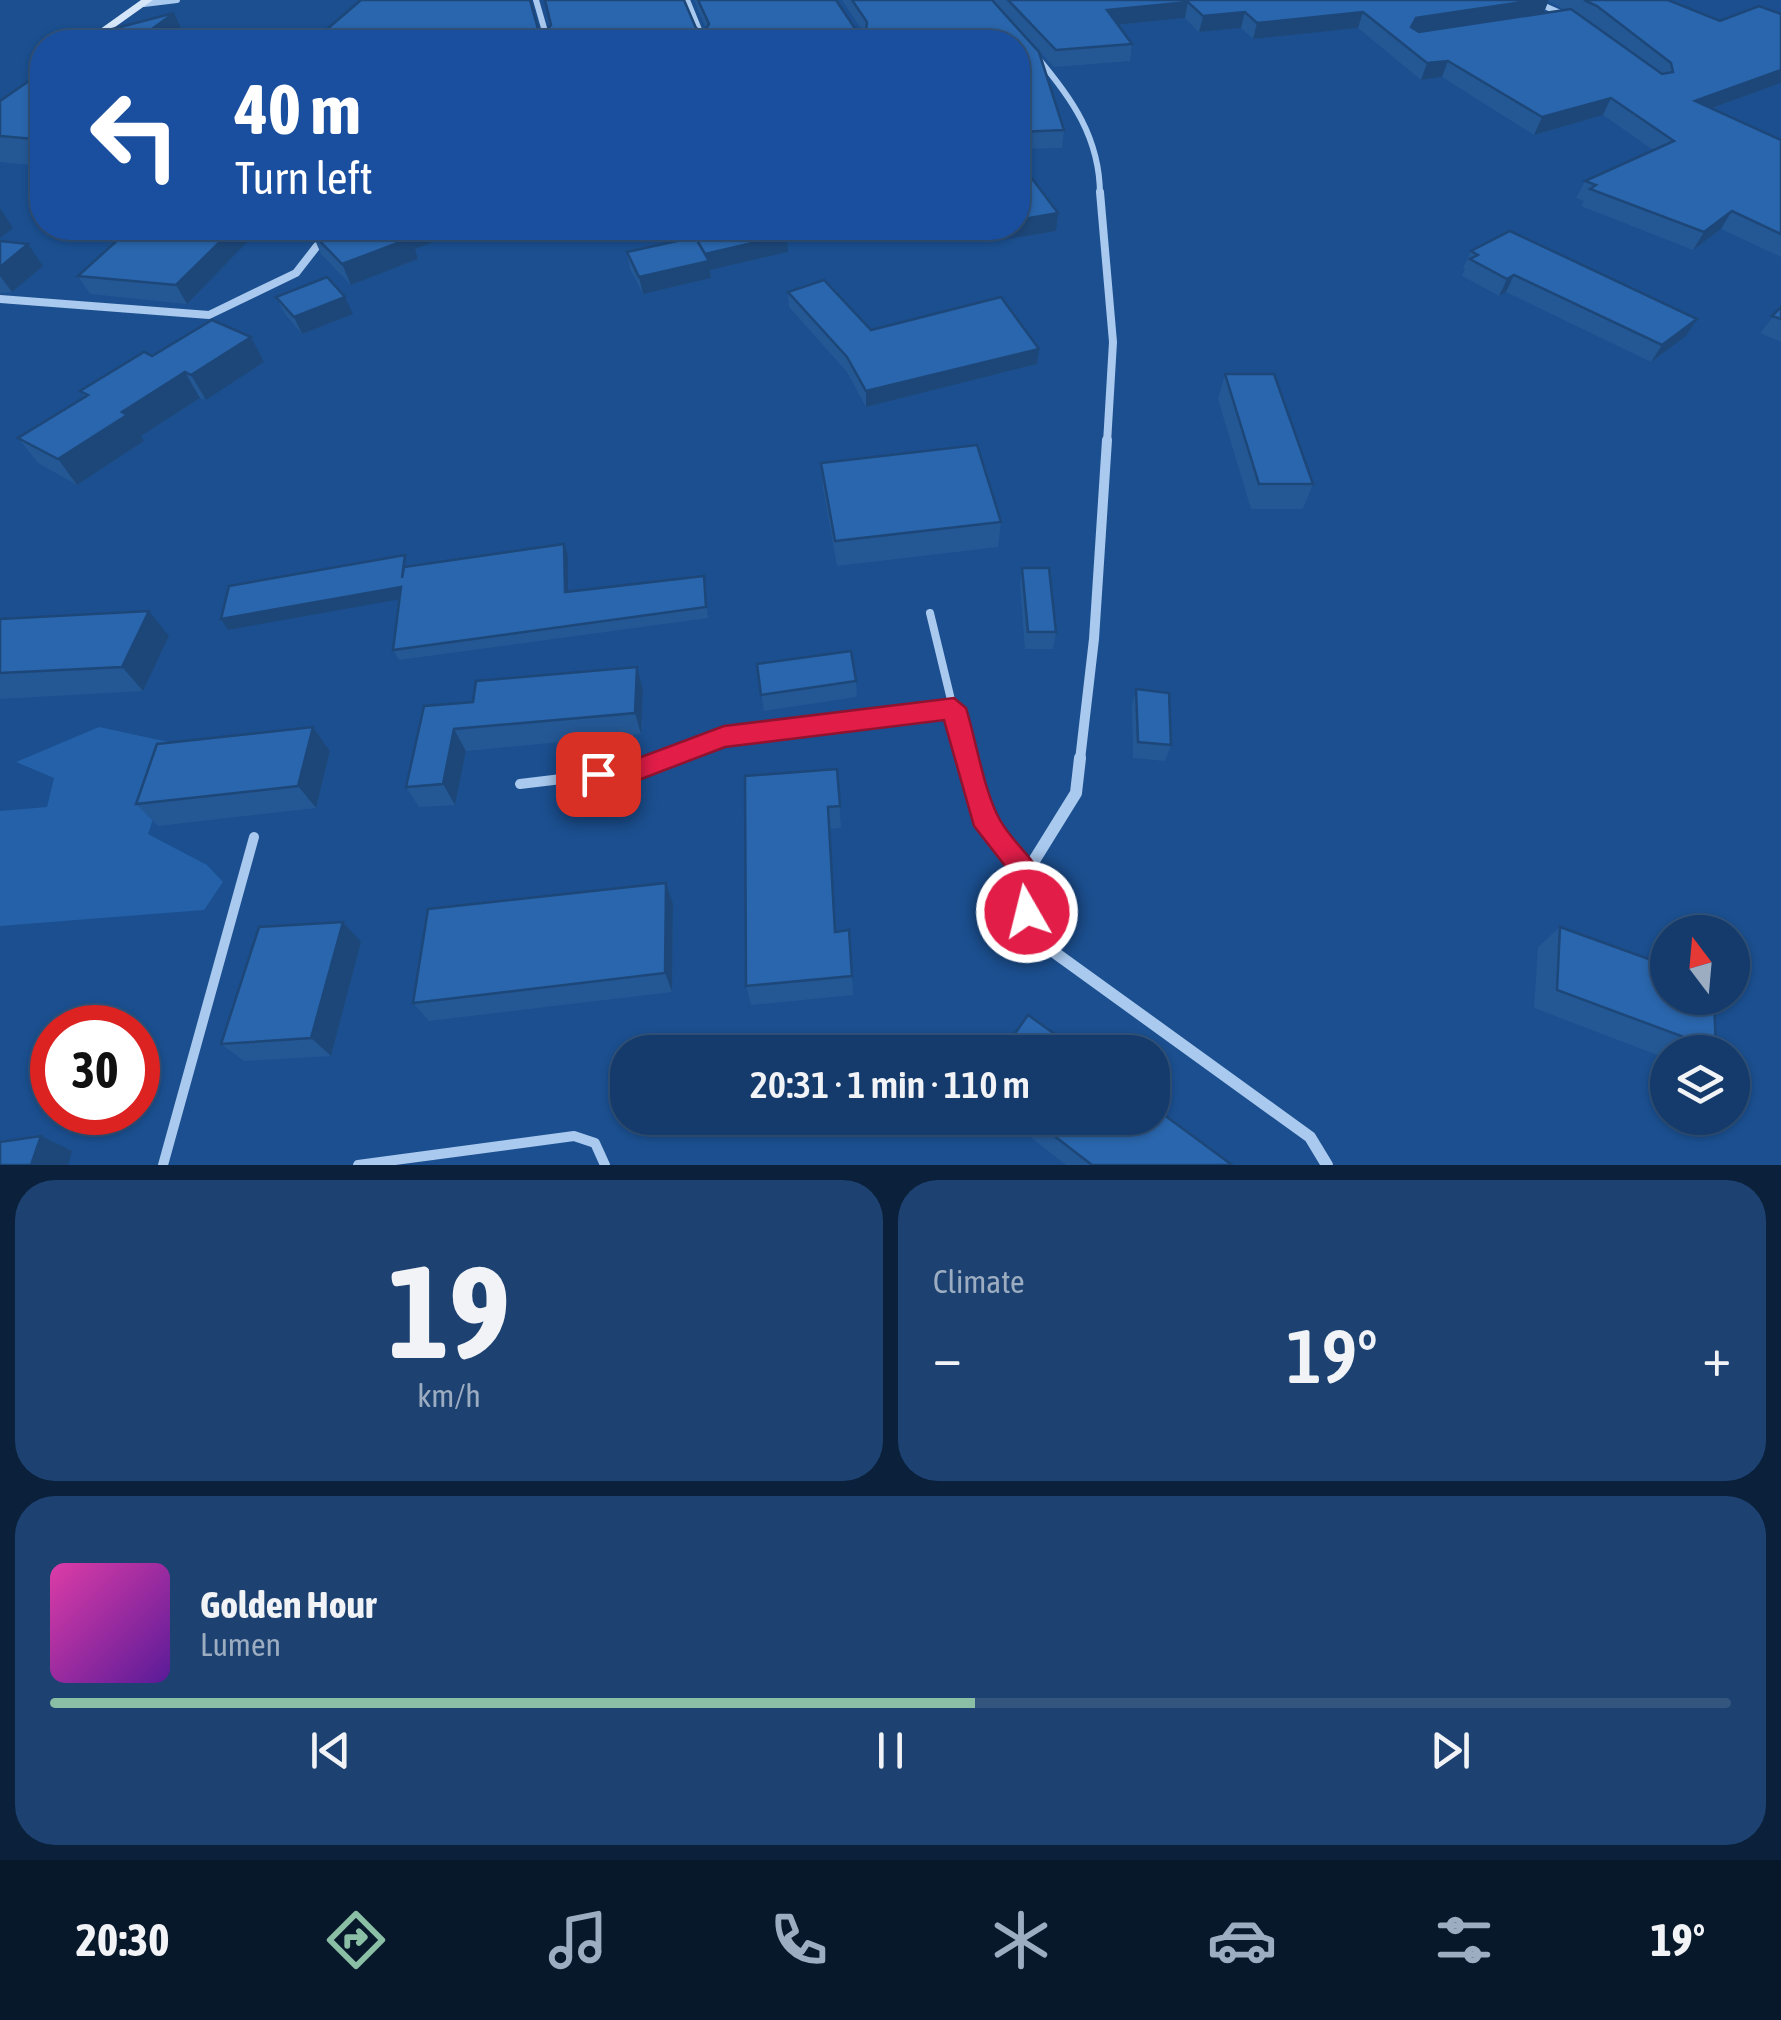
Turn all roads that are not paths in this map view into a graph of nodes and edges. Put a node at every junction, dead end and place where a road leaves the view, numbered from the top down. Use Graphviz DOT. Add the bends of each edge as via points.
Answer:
graph roads {
  1 [pos="177,0"];
  2 [pos="536,0"];
  3 [pos="687,0"];
  4 [pos="1532,0"];
  5 [pos="146,2"];
  6 [pos="1568,17"];
  7 [pos="1548,20"];
  8 [pos="1577,22"];
  9 [pos="104,30"];
  10 [pos="545,30"];
  11 [pos="699,30"];
  12 [pos="1030,51"];
  13 [pos="329,240"];
  14 [pos="0,299"];
  15 [pos="930,613"];
  16 [pos="954,708"];
  17 [pos="520,784"];
  18 [pos="254,837"];
  19 [pos="1027,872"];
  20 [pos="163,1165"];
  21 [pos="358,1165"];
  22 [pos="605,1165"];
  23 [pos="1327,1165"];
  1 -- 5 [label="street"];
  2 -- 10 [label="street"];
  3 -- 11 [label="street"];
  4 -- 6 [label="street"];
  5 -- 9 [label="street"];
  6 -- 7 [label="street"];
  6 -- 8 [label="street"];
  12 -- 19 [label="street" via="1071,97 1100,160 1113,342 1094,639 1076,793"];
  13 -- 14 [label="street" via="296,273 209,315"];
  15 -- 16 [label="lane"];
  16 -- 17 [label="lane" via="724,736 636,770"];
  16 -- 19 [label="lane" via="988,826"];
  18 -- 20 [label="lane"];
  19 -- 23 [label="street" via="1027,912 1047,947 1310,1137"];
  21 -- 22 [label="lane" via="574,1136 595,1144"];
}
